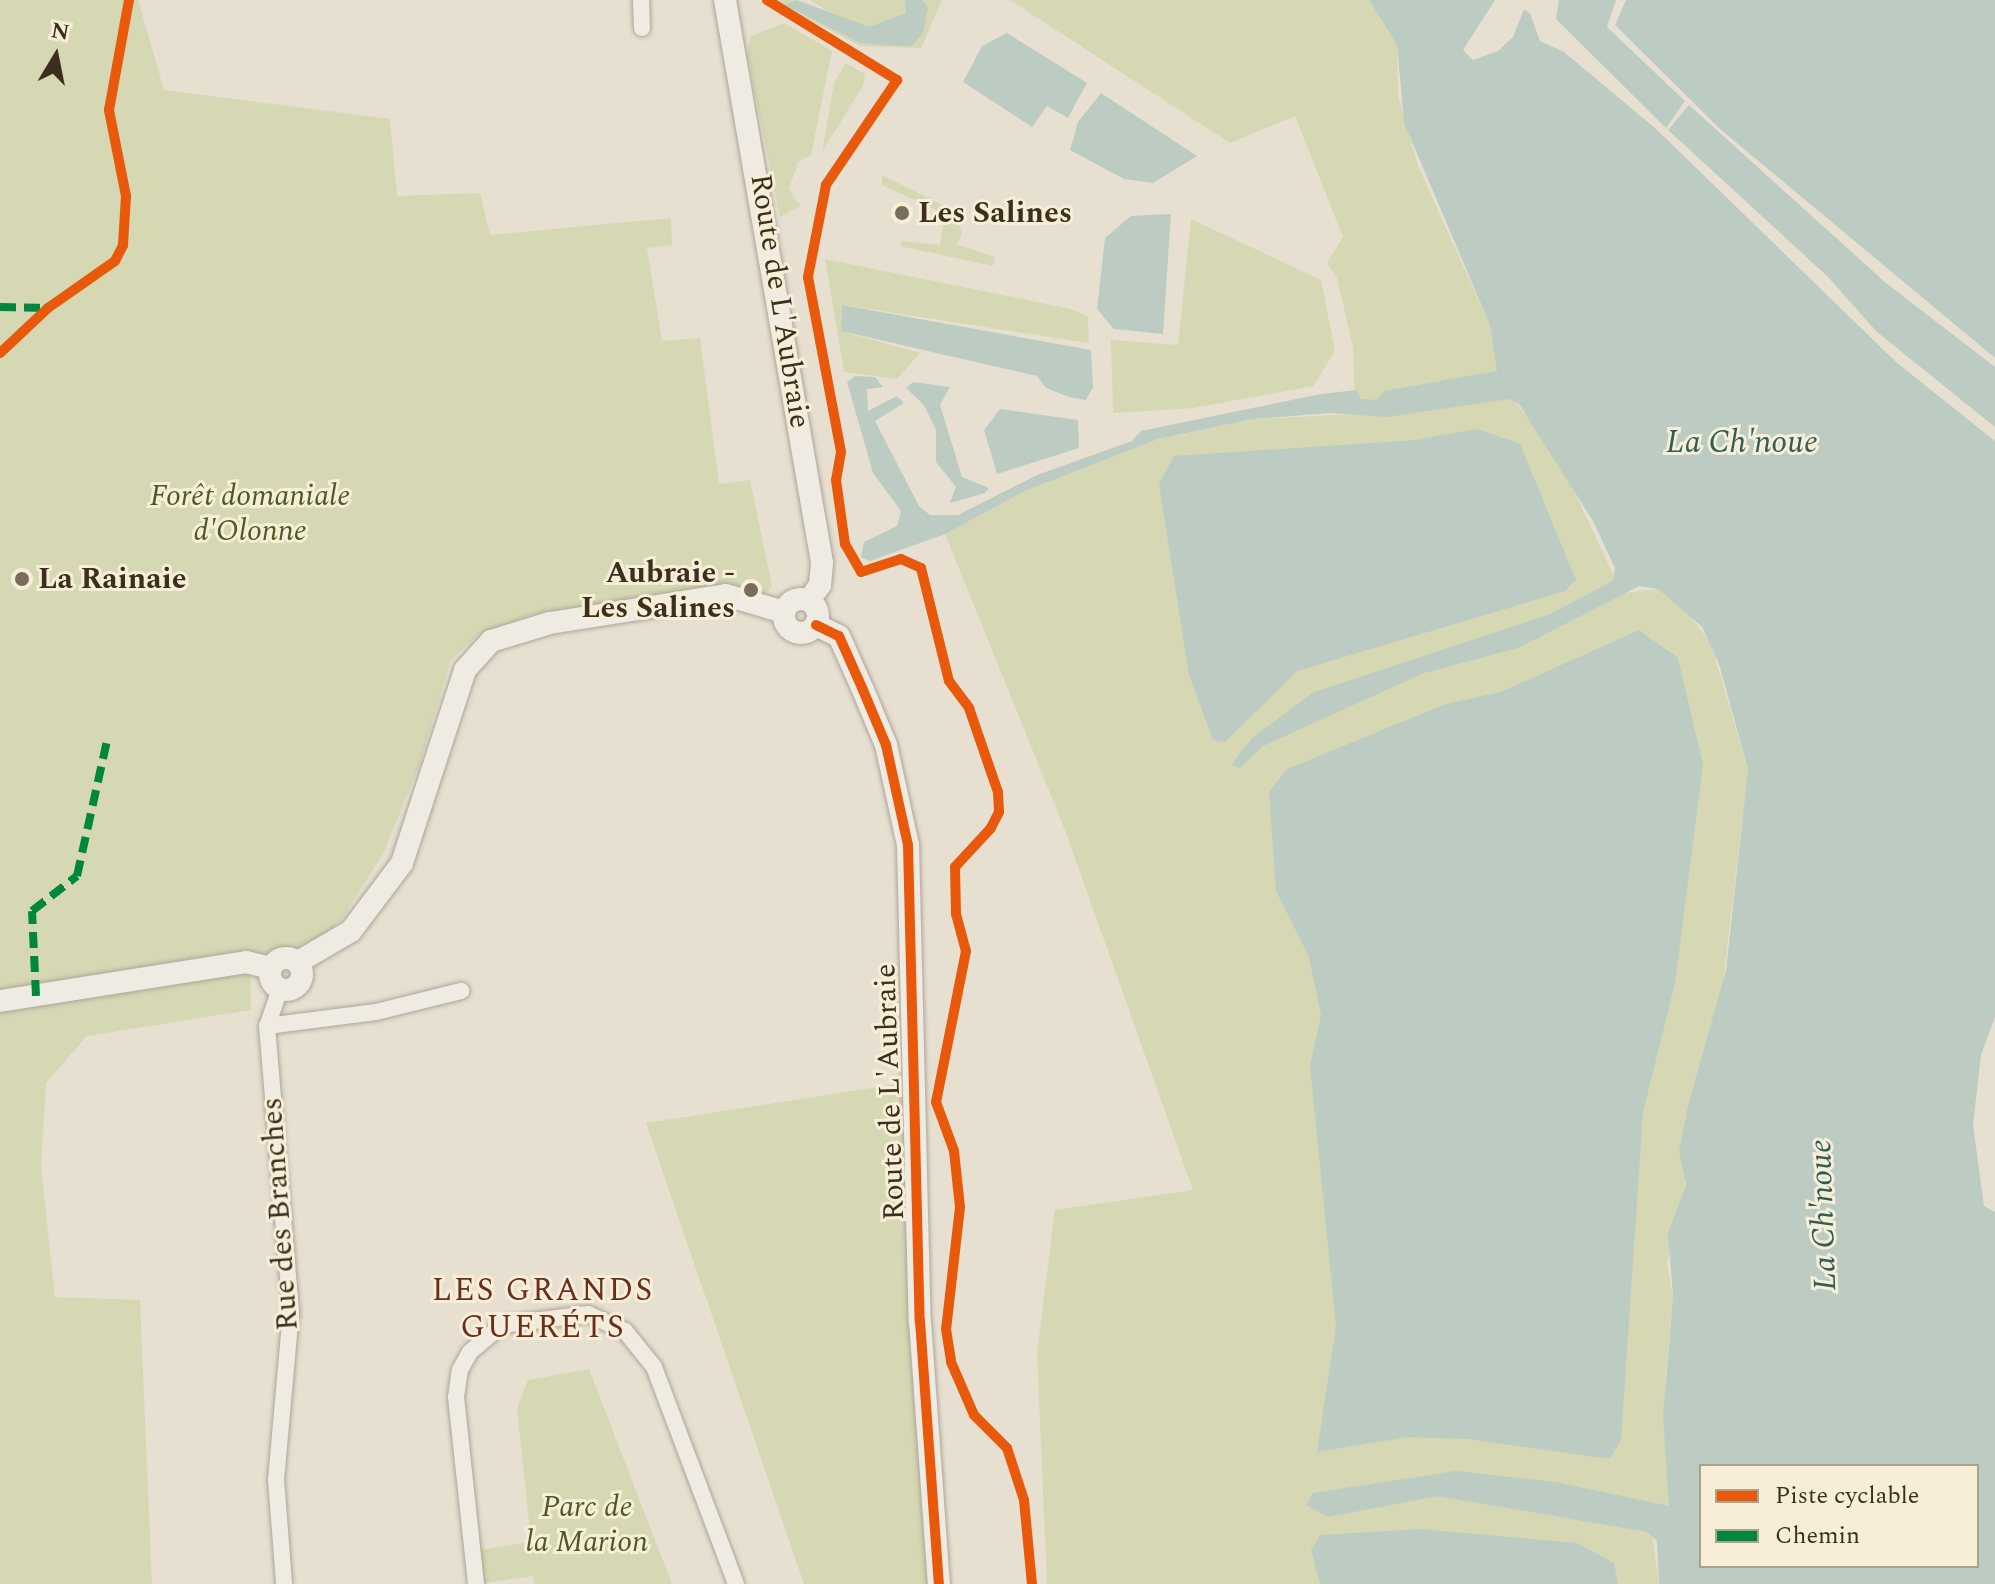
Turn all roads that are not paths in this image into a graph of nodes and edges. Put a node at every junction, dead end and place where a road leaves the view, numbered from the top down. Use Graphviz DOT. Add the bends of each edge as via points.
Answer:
graph roads {
  1 [pos="641,0"];
  2 [pos="725,0"];
  3 [pos="642,28"];
  4 [pos="809,600"];
  5 [pos="784,612"];
  6 [pos="816,625"];
  7 [pos="298,962"];
  8 [pos="270,968"];
  9 [pos="280,989"];
  10 [pos="461,991"];
  11 [pos="0,1001"];
  12 [pos="267,1026"];
  13 [pos="284,1584"];
  14 [pos="476,1584"];
  15 [pos="736,1584"];
  16 [pos="939,1584"];
  1 -- 3 [label="street"];
  2 -- 4 [label="street, Route de L'Aubraie" via="821,557 823,575"];
  4 -- 5 [label="street" via="793,600"];
  4 -- 6 [label="street" via="818,611"];
  5 -- 6 [label="street" via="797,633"];
  5 -- 7 [label="street" via="726,595 550,623 491,641 465,670 402,863 351,931"];
  6 -- 16 [label="street, Route de L'Aubraie" via="839,636 886,745 908,845 920,1321"];
  7 -- 8 [label="street" via="288,957"];
  7 -- 9 [label="street" via="297,987"];
  8 -- 9 [label="street"];
  8 -- 11 [label="street" via="246,962"];
  9 -- 12 [label="street, Rue des Branches"];
  10 -- 12 [label="street" via="376,1012"];
  12 -- 13 [label="street, Rue des Branches" via="291,1312 276,1479"];
  14 -- 15 [label="street" via="456,1397 460,1370 470,1352 502,1325 578,1314 625,1331 654,1367"];
}
